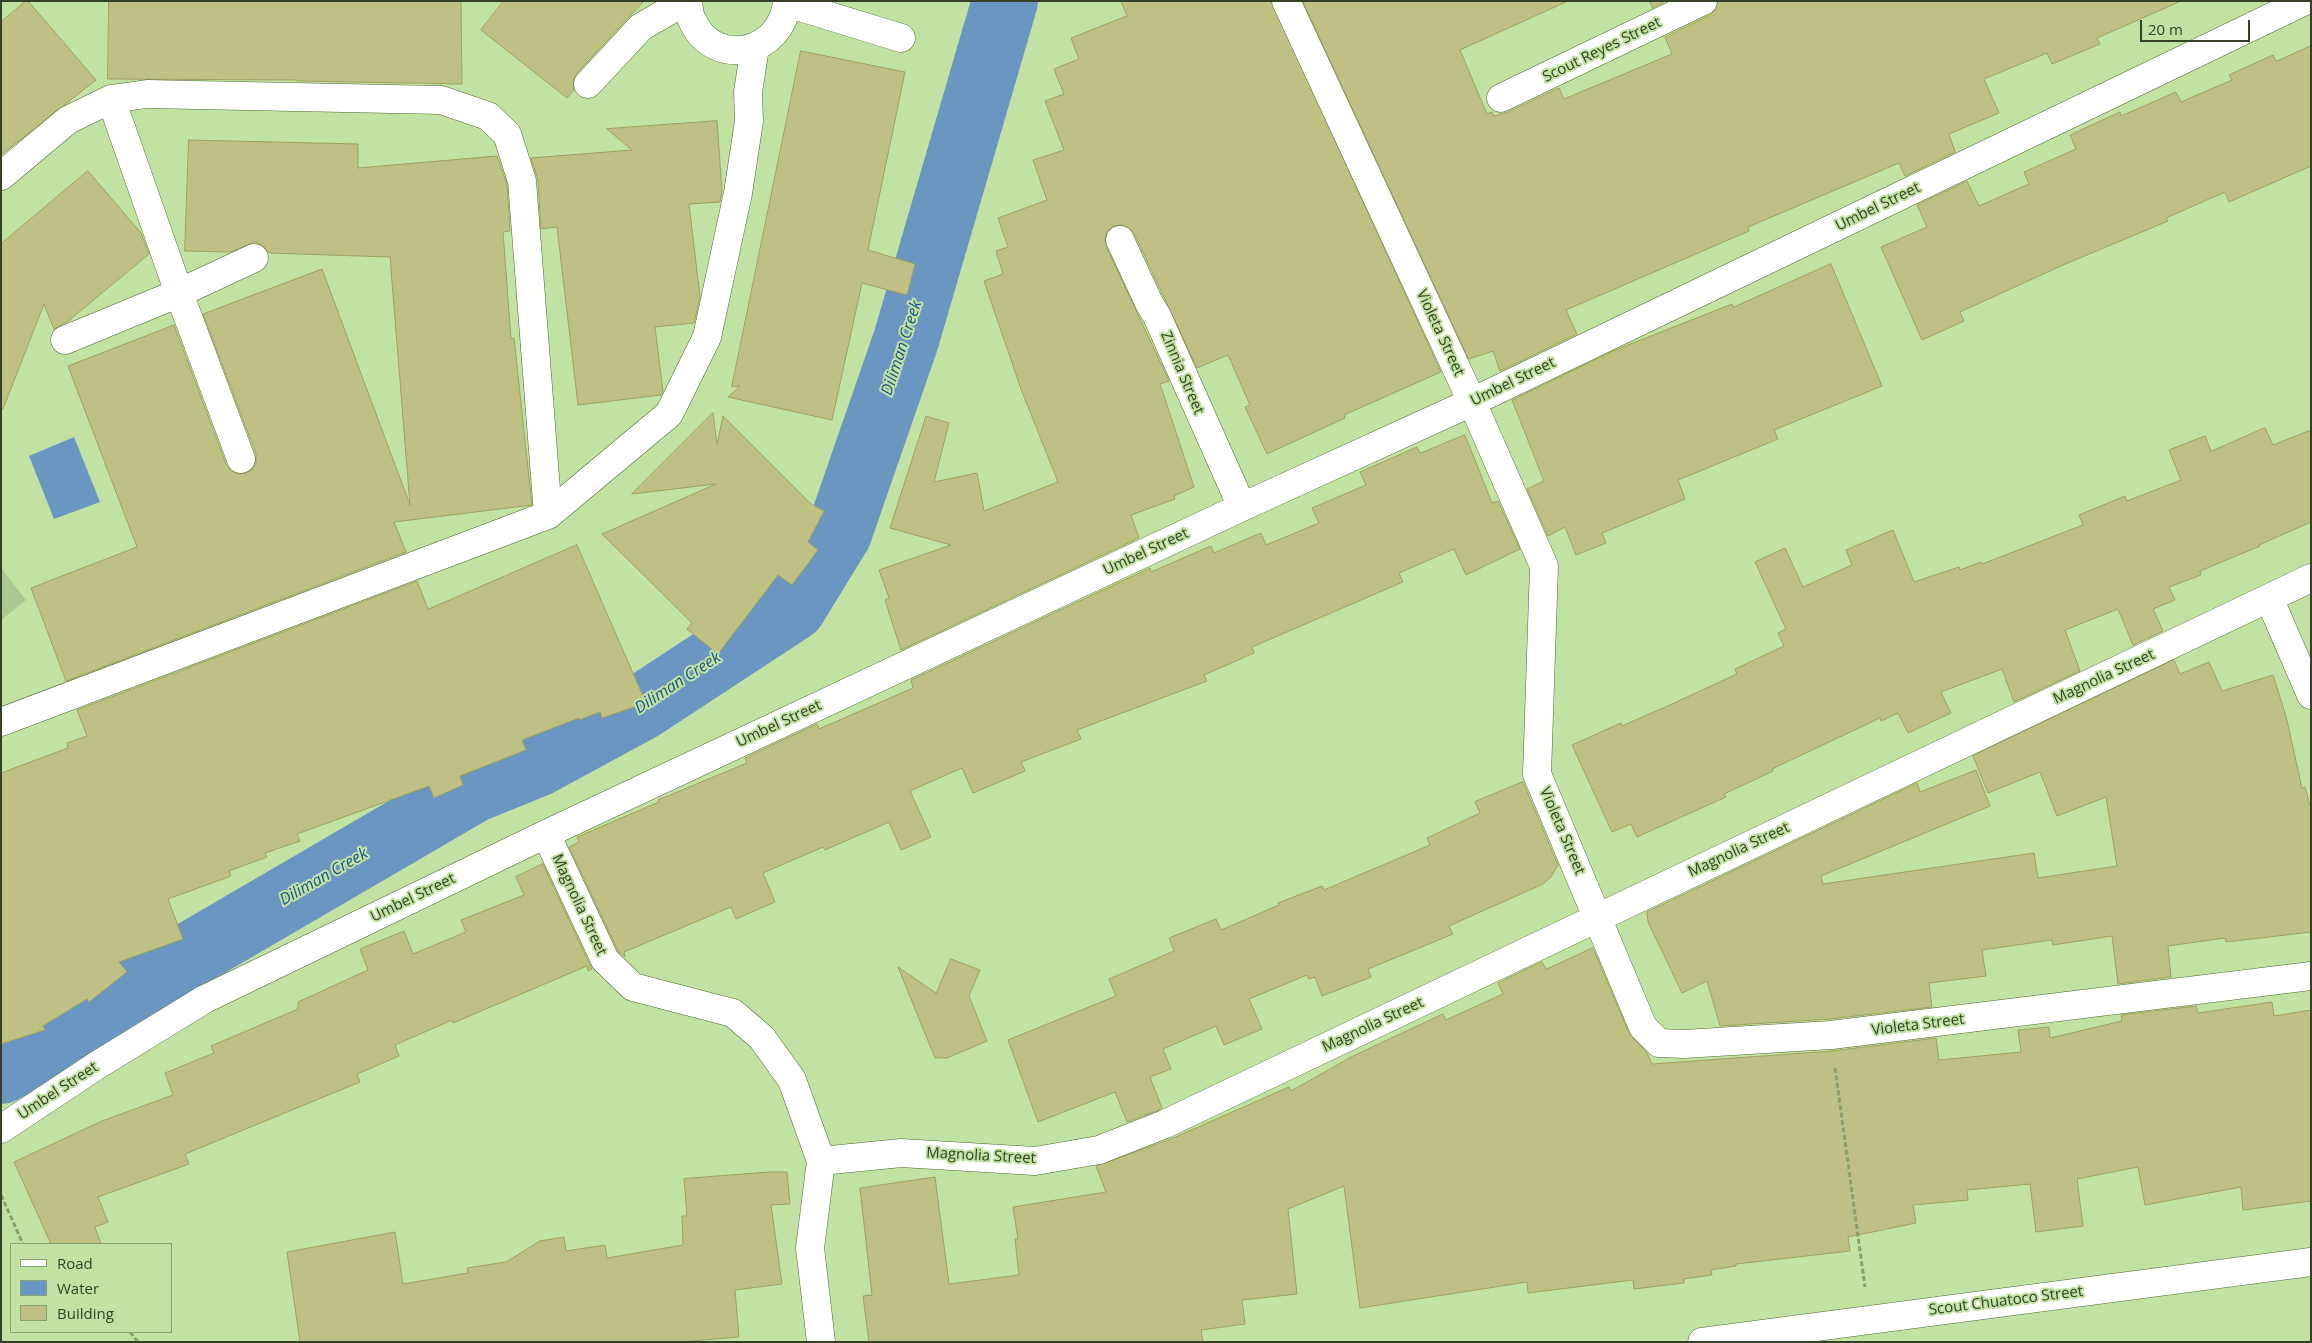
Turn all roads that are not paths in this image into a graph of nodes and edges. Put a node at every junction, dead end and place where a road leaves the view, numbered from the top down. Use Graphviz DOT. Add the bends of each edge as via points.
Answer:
graph roads {
  1 [pos="687,1"];
  2 [pos="1286,1"];
  3 [pos="1703,1"];
  4 [pos="2305,1"];
  5 [pos="787,2"];
  6 [pos="901,38"];
  7 [pos="755,48"];
  8 [pos="588,84"];
  9 [pos="1501,98"];
  10 [pos="111,100"];
  11 [pos="1,176"];
  12 [pos="1120,240"];
  13 [pos="254,258"];
  14 [pos="179,293"];
  15 [pos="65,340"];
  16 [pos="1472,402"];
  17 [pos="242,459"];
  18 [pos="1242,507"];
  19 [pos="548,515"];
  20 [pos="2311,578"];
  21 [pos="2269,598"];
  22 [pos="2311,695"];
  23 [pos="1,722"];
  24 [pos="546,834"];
  25 [pos="1598,917"];
  26 [pos="2311,976"];
  27 [pos="1,1129"];
  28 [pos="821,1161"];
  29 [pos="2311,1262"];
  30 [pos="821,1342"];
  31 [pos="1702,1342"];
  1 -- 7 [label="street" via="691,19 701,36 717,46 736,51"];
  1 -- 8 [label="street" via="641,26"];
  2 -- 16 [label="street, Violeta Street"];
  3 -- 9 [label="street, Scout Reyes Street"];
  4 -- 16 [label="street, Umbel Street"];
  5 -- 6 [label="street"];
  5 -- 7 [label="street" via="782,22 771,38"];
  7 -- 19 [label="street" via="748,92 750,121 707,337 670,414"];
  10 -- 11 [label="street" via="68,120"];
  10 -- 14 [label="street"];
  10 -- 19 [label="street" via="147,94 441,100 488,116 507,134 522,181"];
  12 -- 18 [label="street, Zinnia Street" via="1158,316"];
  13 -- 14 [label="street"];
  14 -- 15 [label="street"];
  14 -- 17 [label="street"];
  16 -- 18 [label="street, Umbel Street"];
  16 -- 25 [label="street, Violeta Street" via="1544,566 1537,774"];
  18 -- 24 [label="street, Umbel Street"];
  19 -- 23 [label="street"];
  20 -- 21 [label="street, Magnolia Street"];
  21 -- 22 [label="street"];
  21 -- 25 [label="street, Magnolia Street"];
  24 -- 27 [label="street, Umbel Street" via="205,999"];
  24 -- 28 [label="street, Magnolia Street" via="605,960 633,987 733,1013 762,1038 792,1080"];
  25 -- 26 [label="street, Violeta Street" via="1643,1027 1659,1042 1684,1044 1831,1035"];
  25 -- 28 [label="street, Magnolia Street" via="1165,1124 1099,1150 1035,1161 901,1153"];
  28 -- 30 [label="street" via="810,1248"];
  29 -- 31 [label="street, Scout Chuatoco Street"];
}
